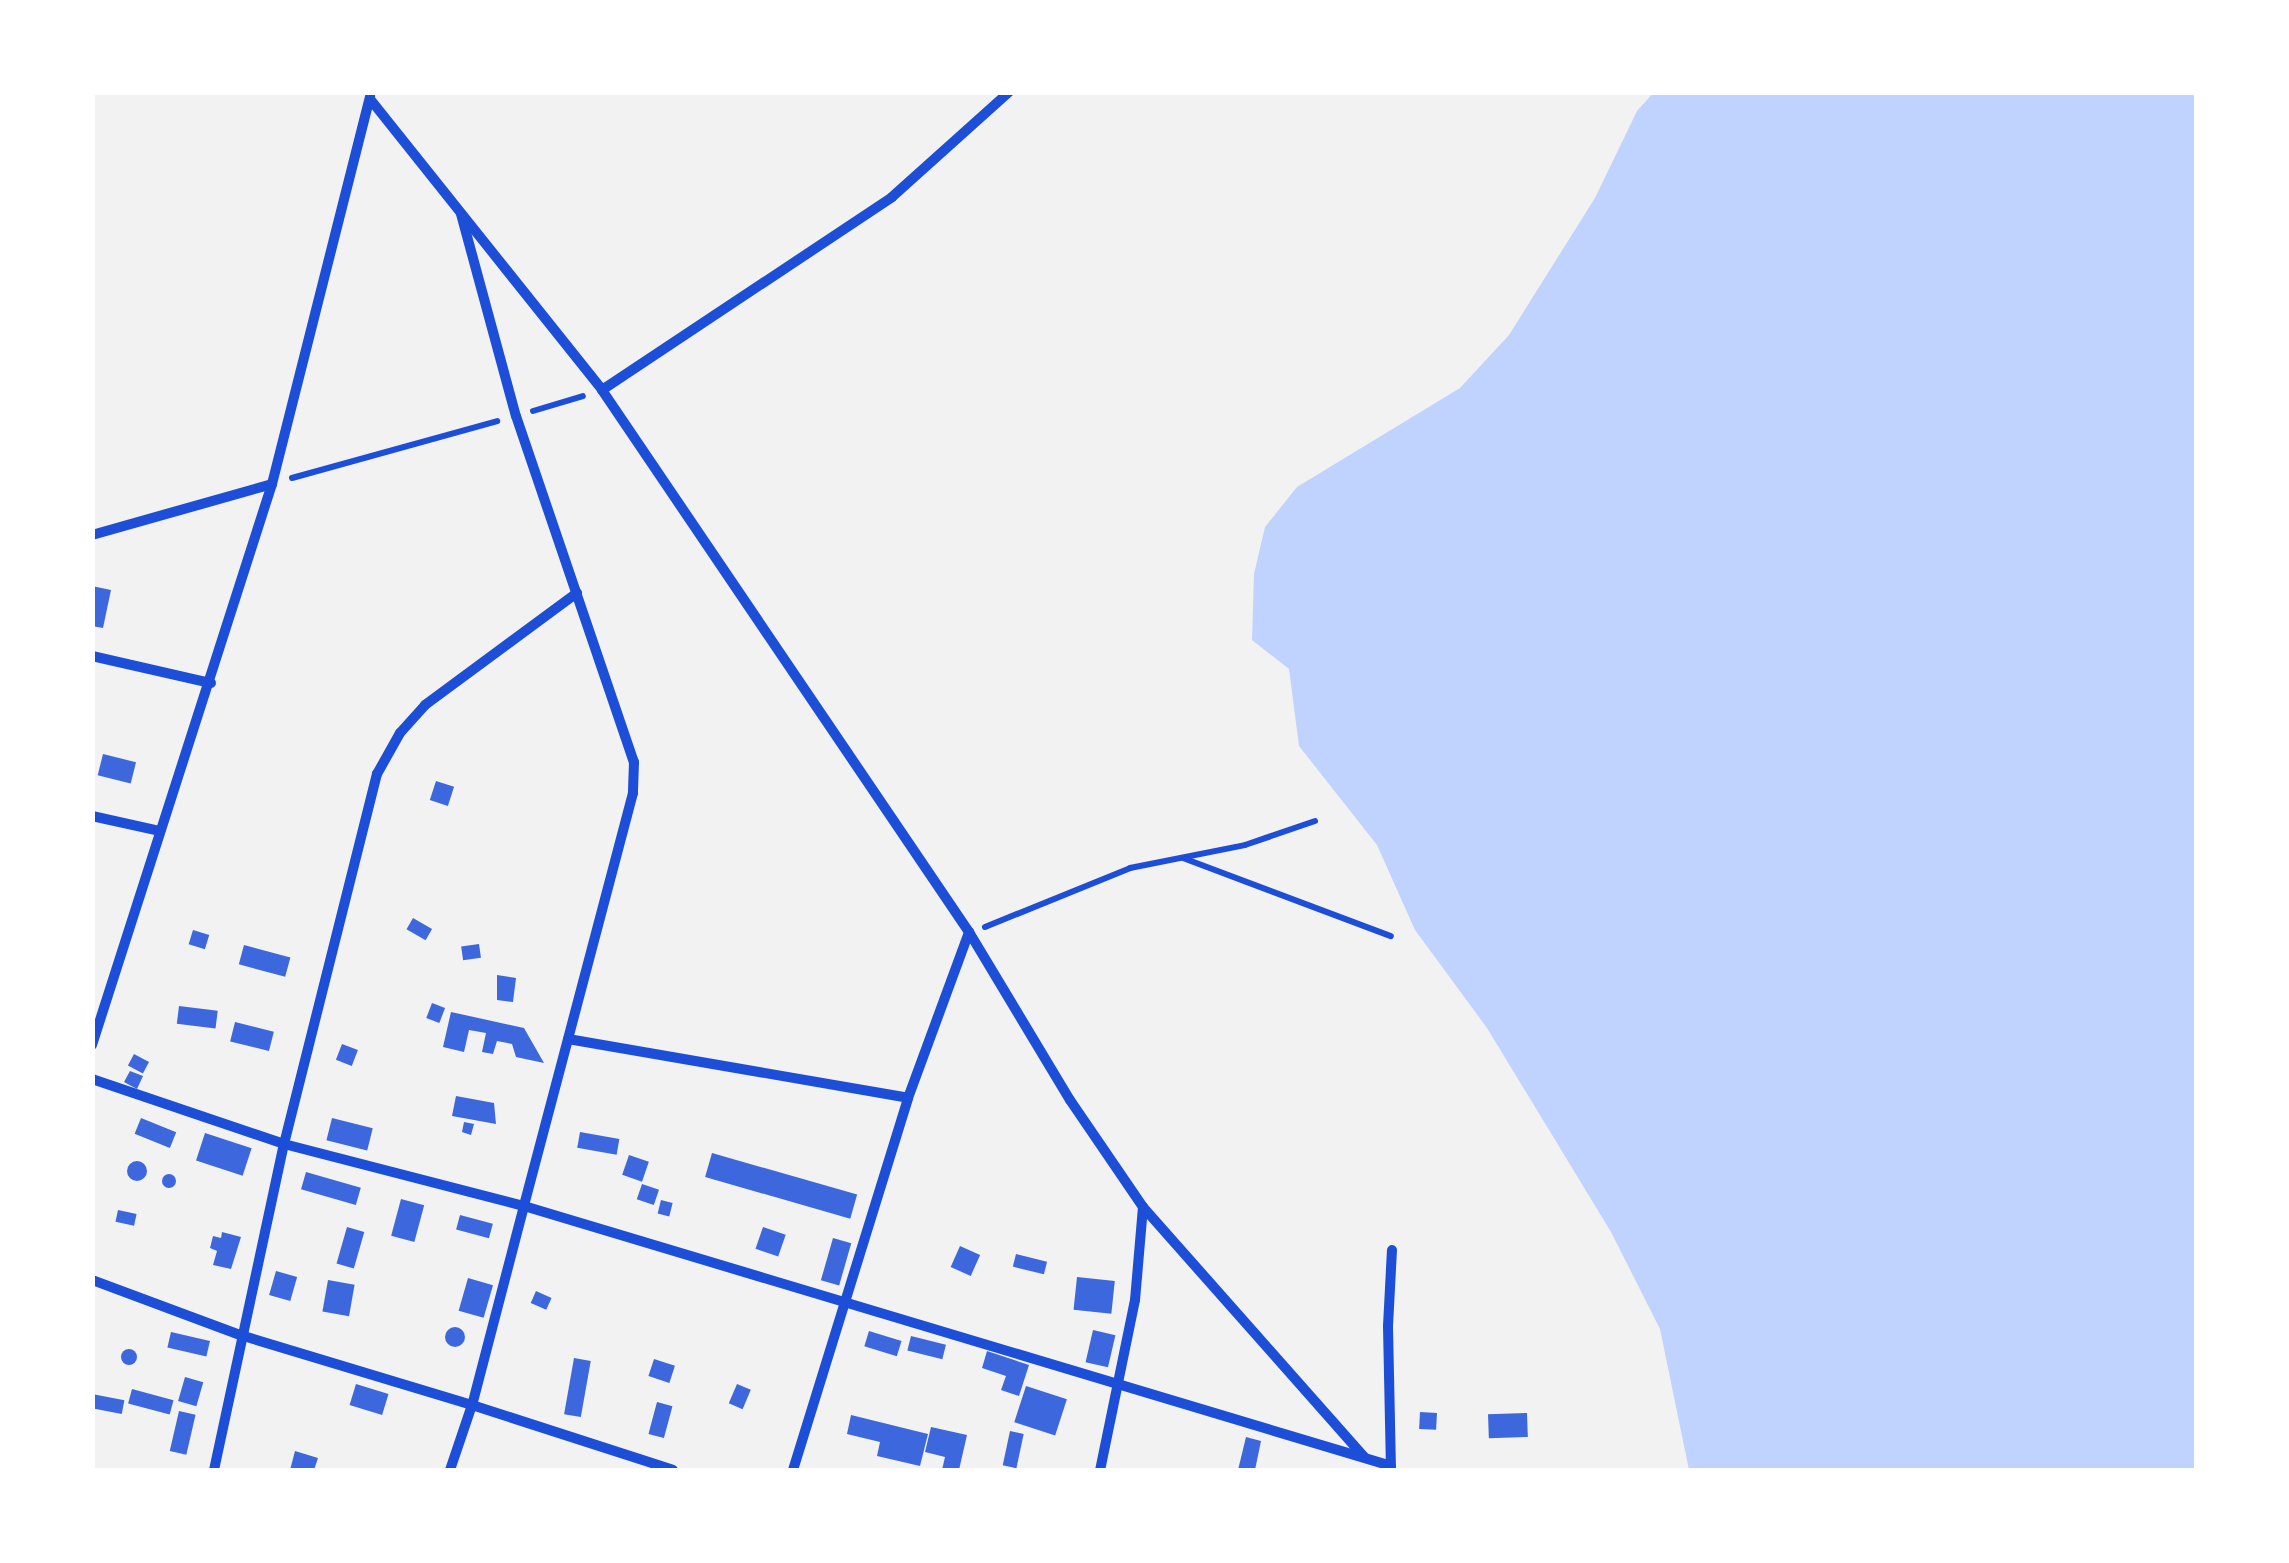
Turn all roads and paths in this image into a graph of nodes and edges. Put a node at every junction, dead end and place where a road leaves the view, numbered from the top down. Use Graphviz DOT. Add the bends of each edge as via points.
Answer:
graph roads {
  1 [pos="1010,92"];
  2 [pos="371,96"];
  3 [pos="461,214"];
  4 [pos="602,390"];
  5 [pos="516,416"];
  6 [pos="272,484"];
  7 [pos="92,536"];
  8 [pos="578,593"];
  9 [pos="92,656"];
  10 [pos="211,683"];
  11 [pos="92,816"];
  12 [pos="1315,821"];
  13 [pos="160,831"];
  14 [pos="1182,857"];
  15 [pos="969,932"];
  16 [pos="1390,936"];
  17 [pos="568,1039"];
  18 [pos="92,1044"];
  19 [pos="92,1079"];
  20 [pos="908,1098"];
  21 [pos="284,1144"];
  22 [pos="524,1206"];
  23 [pos="1143,1207"];
  24 [pos="1392,1250"];
  25 [pos="92,1280"];
  26 [pos="844,1302"];
  27 [pos="240,1335"];
  28 [pos="1121,1386"];
  29 [pos="472,1405"];
  30 [pos="1364,1457"];
  31 [pos="1391,1468"];
  32 [pos="214,1470"];
  33 [pos="450,1470"];
  34 [pos="674,1470"];
  35 [pos="793,1470"];
  36 [pos="1100,1470"];
  1 -- 4 [label="street" via="892,197"];
  2 -- 3 [label="street"];
  2 -- 6 [label="street"];
  3 -- 4 [label="street"];
  3 -- 5 [label="street"];
  4 -- 5 [label="path"];
  4 -- 15 [label="street"];
  5 -- 6 [label="path"];
  5 -- 8 [label="street"];
  6 -- 7 [label="street"];
  6 -- 10 [label="street"];
  8 -- 17 [label="street" via="634,762 633,794"];
  8 -- 21 [label="street" via="425,705 377,774"];
  9 -- 10 [label="street"];
  10 -- 13 [label="street"];
  11 -- 13 [label="street"];
  12 -- 14 [label="path"];
  13 -- 18 [label="street"];
  14 -- 15 [label="path" via="1130,868"];
  14 -- 16 [label="path"];
  15 -- 20 [label="street"];
  15 -- 23 [label="street"];
  17 -- 20 [label="street"];
  17 -- 22 [label="street"];
  19 -- 21 [label="street"];
  20 -- 26 [label="street"];
  21 -- 22 [label="street"];
  21 -- 27 [label="street"];
  22 -- 26 [label="street"];
  22 -- 29 [label="street"];
  23 -- 28 [label="street"];
  23 -- 30 [label="street"];
  24 -- 31 [label="street"];
  25 -- 27 [label="street"];
  26 -- 28 [label="street"];
  26 -- 35 [label="street"];
  27 -- 29 [label="street"];
  27 -- 32 [label="street"];
  28 -- 30 [label="street"];
  28 -- 36 [label="street"];
  29 -- 33 [label="street"];
  29 -- 34 [label="street"];
  30 -- 31 [label="street"];
}
